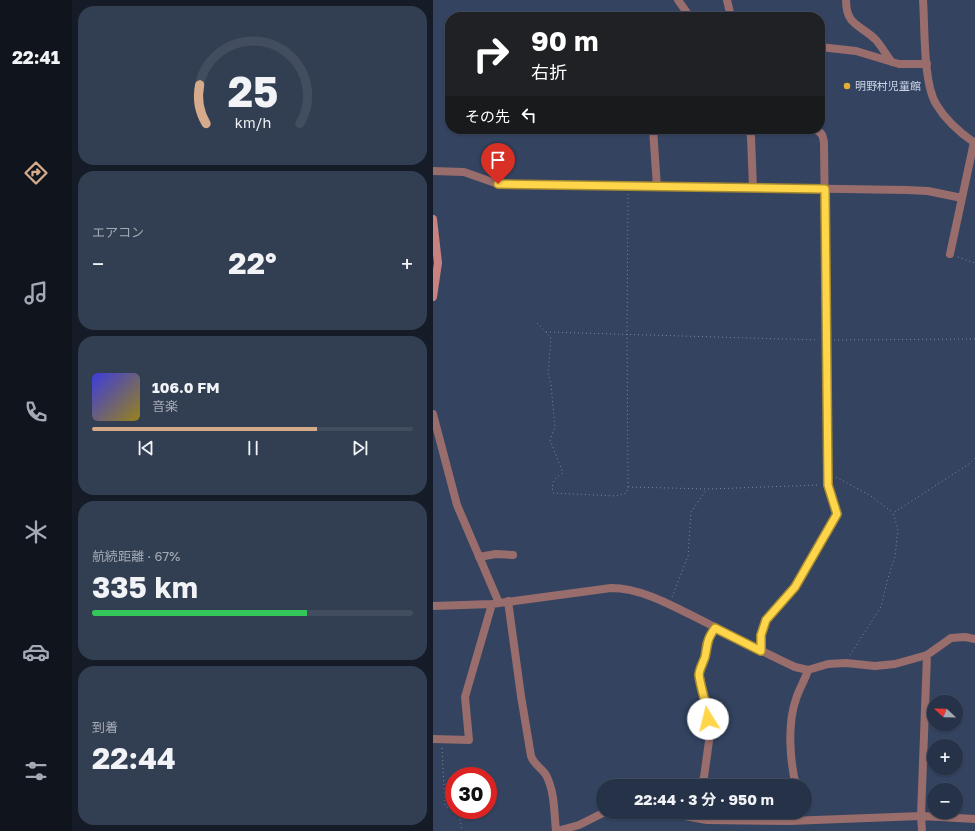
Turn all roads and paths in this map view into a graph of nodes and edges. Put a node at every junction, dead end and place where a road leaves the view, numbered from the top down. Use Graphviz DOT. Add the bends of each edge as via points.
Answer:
graph roads {
  1 [pos="678,0"];
  2 [pos="727,0"];
  3 [pos="846,0"];
  4 [pos="923,0"];
  5 [pos="686,12"];
  6 [pos="730,12"];
  7 [pos="825,48"];
  8 [pos="892,62"];
  9 [pos="927,64"];
  10 [pos="653,134"];
  11 [pos="750,134"];
  12 [pos="821,134"];
  13 [pos="974,143"];
  14 [pos="433,171"];
  15 [pos="629,187"];
  16 [pos="657,187"];
  17 [pos="753,188"];
  18 [pos="825,189"];
  19 [pos="962,198"];
  20 [pos="433,219"];
  21 [pos="950,254"];
  22 [pos="975,263"];
  23 [pos="433,297"];
  24 [pos="537,323"];
  25 [pos="546,332"];
  26 [pos="627,335"];
  27 [pos="975,339"];
  28 [pos="827,340"];
  29 [pos="433,414"];
  30 [pos="434,424"];
  31 [pos="975,458"];
  32 [pos="828,474"];
  33 [pos="828,485"];
  34 [pos="627,487"];
  35 [pos="707,489"];
  36 [pos="893,513"];
  37 [pos="513,555"];
  38 [pos="479,557"];
  39 [pos="509,601"];
  40 [pos="495,604"];
  41 [pos="669,604"];
  42 [pos="433,606"];
  43 [pos="715,628"];
  44 [pos="975,639"];
  45 [pos="761,651"];
  46 [pos="927,655"];
  47 [pos="846,663"];
  48 [pos="808,670"];
  49 [pos="437,739"];
  50 [pos="703,779"];
  51 [pos="794,779"];
  52 [pos="596,816"];
  53 [pos="704,819"];
  54 [pos="975,819"];
  55 [pos="789,821"];
  56 [pos="922,824"];
  57 [pos="462,831"];
  58 [pos="556,831"];
  1 -- 5 [label="street"];
  2 -- 6 [label="street"];
  3 -- 8 [label="street" via="848,17 875,39"];
  4 -- 9 [label="street"];
  7 -- 8 [label="street" via="856,51"];
  8 -- 9 [label="street"];
  9 -- 13 [label="street" via="931,92 936,104 955,127"];
  10 -- 16 [label="street"];
  11 -- 17 [label="street"];
  12 -- 18 [label="street"];
  13 -- 19 [label="street"];
  14 -- 15 [label="street" via="463,172 498,184"];
  15 -- 16 [label="street"];
  15 -- 26 [label="path"];
  16 -- 17 [label="street"];
  17 -- 18 [label="street"];
  18 -- 19 [label="street" via="914,190"];
  18 -- 28 [label="street"];
  19 -- 21 [label="street"];
  20 -- 23 [label="street" via="437,263"];
  21 -- 22 [label="path"];
  24 -- 25 [label="path"];
  25 -- 26 [label="path"];
  25 -- 34 [label="path" via="551,338 548,374 555,427 550,440 563,473 553,481 553,493 617,496 625,493"];
  26 -- 28 [label="path"];
  26 -- 34 [label="path"];
  27 -- 28 [label="path"];
  28 -- 32 [label="street"];
  29 -- 30 [label="street"];
  30 -- 38 [label="street" via="445,455 457,505"];
  31 -- 36 [label="path"];
  32 -- 33 [label="street"];
  32 -- 36 [label="path" via="871,496"];
  33 -- 35 [label="path"];
  33 -- 45 [label="street" via="837,514 795,587 766,620 761,635"];
  34 -- 35 [label="path"];
  35 -- 41 [label="path" via="691,512 688,556"];
  36 -- 47 [label="path" via="898,529 895,556 881,607"];
  37 -- 38 [label="street"];
  38 -- 40 [label="street"];
  39 -- 40 [label="street"];
  39 -- 41 [label="street" via="620,588"];
  39 -- 58 [label="street" via="531,756 550,782"];
  40 -- 42 [label="street"];
  40 -- 49 [label="street" via="465,697 469,740"];
  41 -- 43 [label="street"];
  43 -- 45 [label="street"];
  43 -- 50 [label="street" via="706,644 699,674 707,708 709,741"];
  44 -- 46 [label="street" via="951,638"];
  45 -- 48 [label="street" via="795,667"];
  46 -- 47 [label="street" via="895,664 875,666"];
  46 -- 56 [label="street"];
  47 -- 48 [label="street" via="828,664"];
  48 -- 51 [label="street" via="791,717 791,765"];
  49 -- 57 [label="path" via="445,806 459,813"];
  52 -- 58 [label="street" via="579,825"];
  53 -- 55 [label="street"];
  54 -- 56 [label="street"];
  55 -- 56 [label="street"];
}
